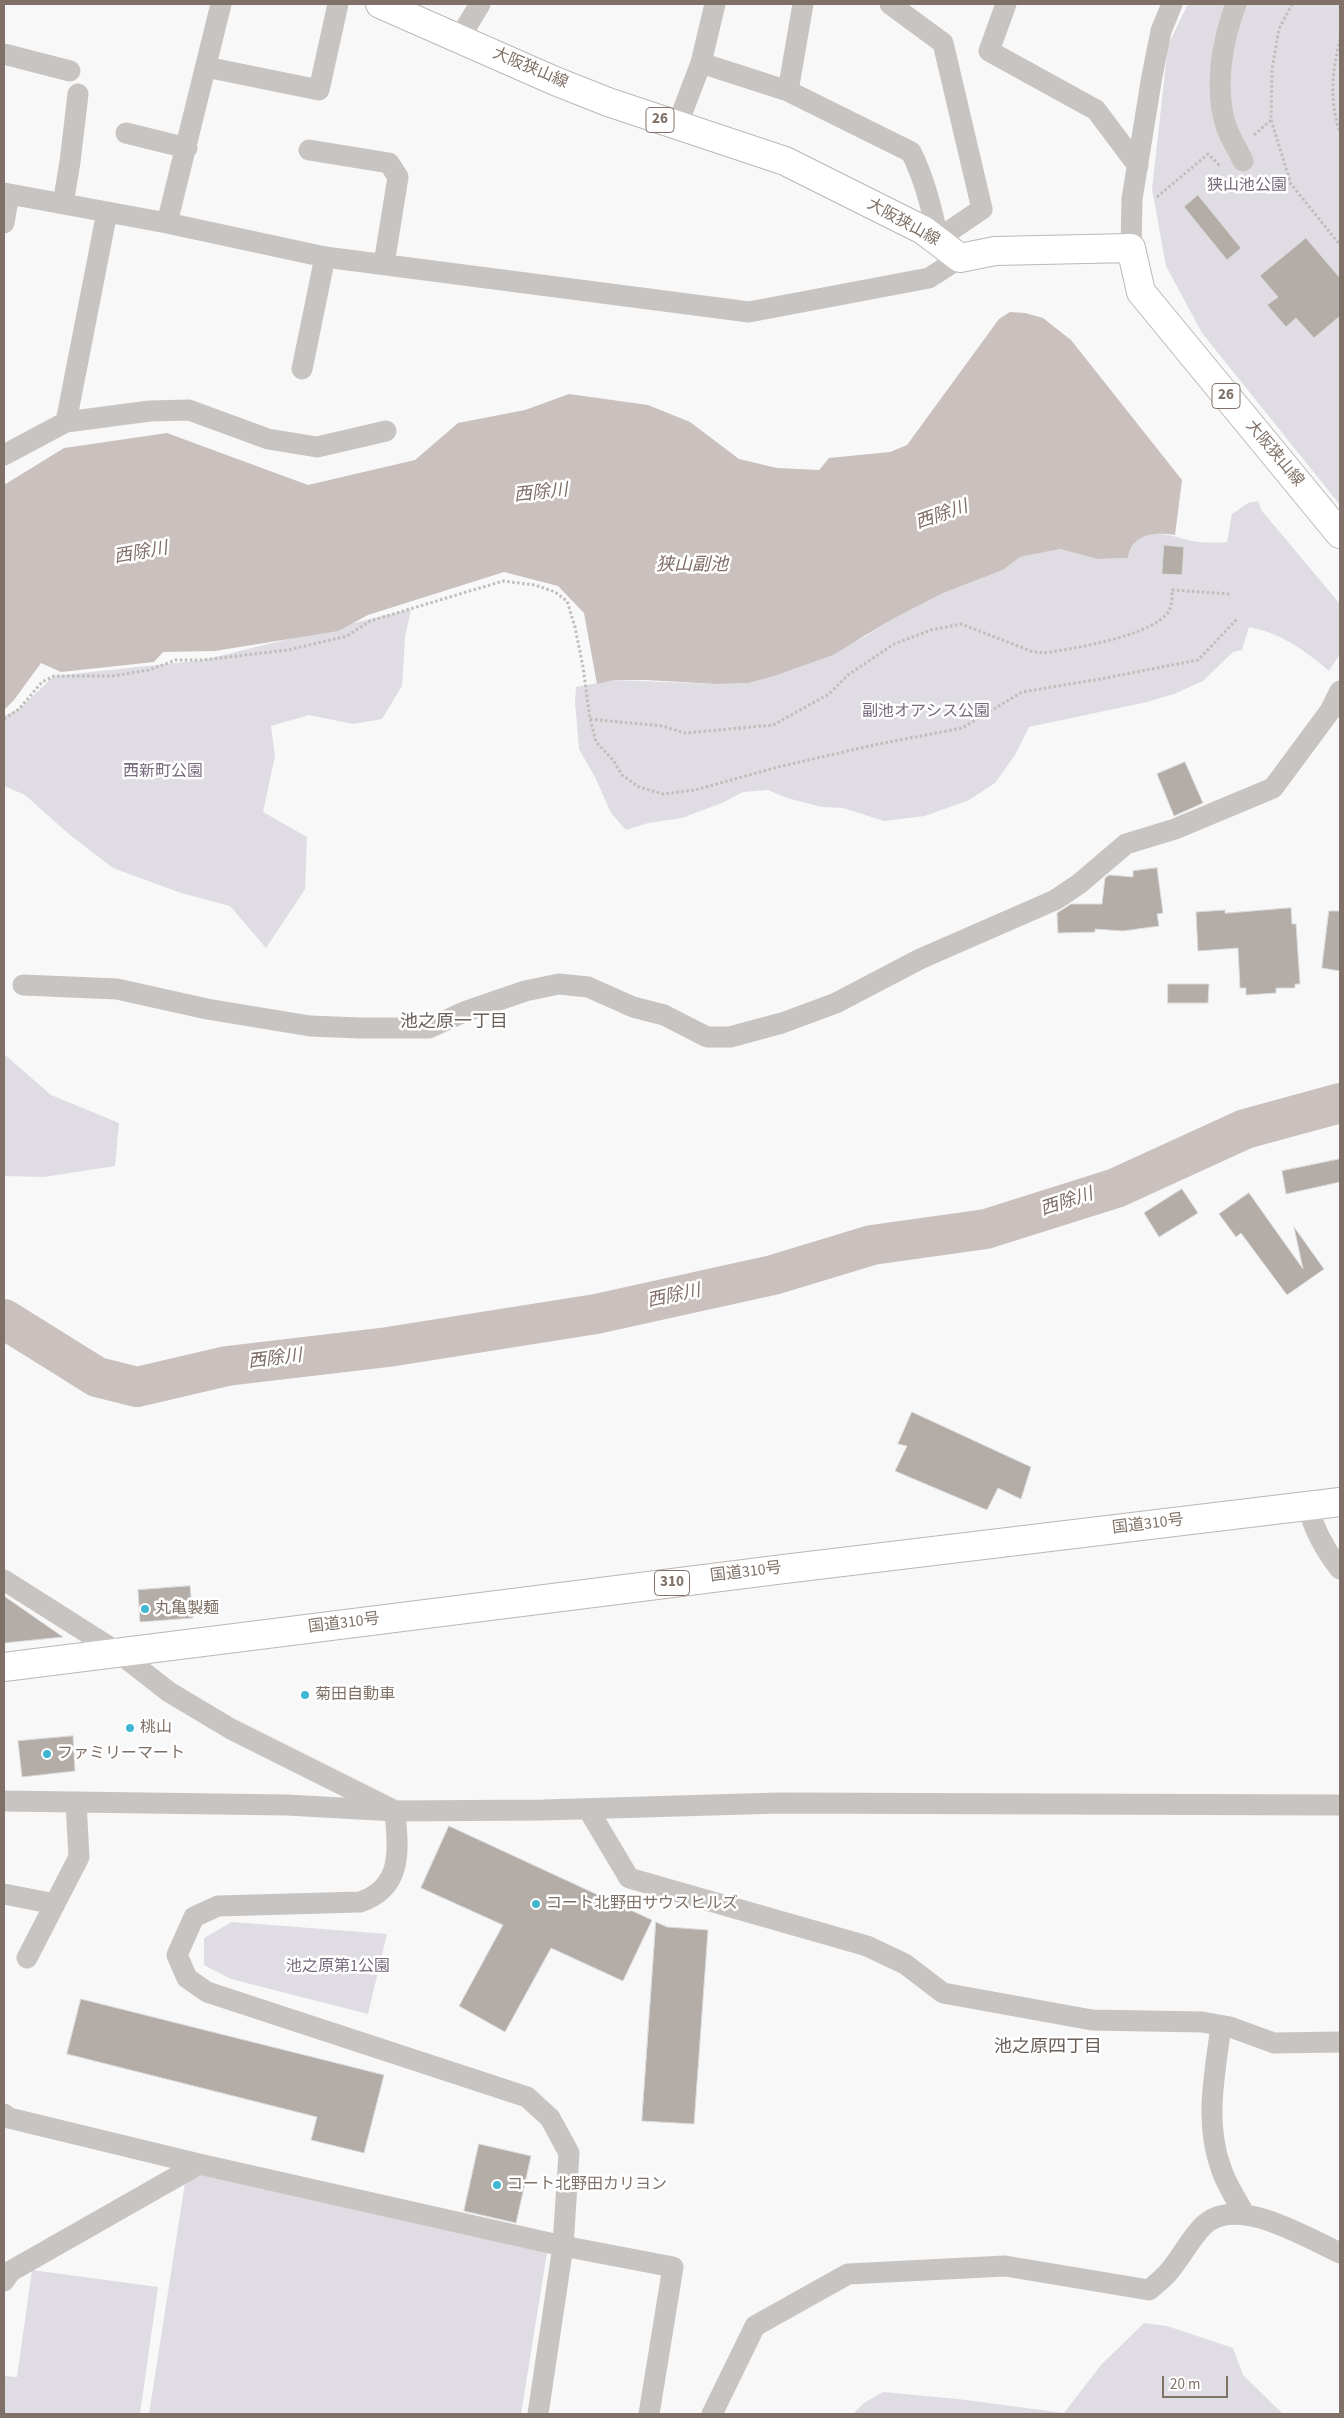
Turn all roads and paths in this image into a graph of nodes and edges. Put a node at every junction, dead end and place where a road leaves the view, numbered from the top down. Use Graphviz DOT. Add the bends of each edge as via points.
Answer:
graph roads {
  1 [pos="222,4"];
  2 [pos="338,4"];
  3 [pos="380,4"];
  4 [pos="480,4"];
  5 [pos="716,4"];
  6 [pos="803,4"];
  7 [pos="890,4"];
  8 [pos="1006,4"];
  9 [pos="1172,4"];
  10 [pos="1236,4"];
  11 [pos="1292,4"];
  12 [pos="459,39"];
  13 [pos="1340,39"];
  14 [pos="4,54"];
  15 [pos="702,63"];
  16 [pos="206,67"];
  17 [pos="70,71"];
  18 [pos="788,91"];
  19 [pos="78,94"];
  20 [pos="678,126"];
  21 [pos="126,133"];
  22 [pos="1340,133"];
  23 [pos="187,148"];
  24 [pos="309,150"];
  25 [pos="1208,154"];
  26 [pos="1244,162"];
  27 [pos="1138,166"];
  28 [pos="6,194"];
  29 [pos="1157,197"];
  30 [pos="63,204"];
  31 [pos="107,212"];
  32 [pos="167,222"];
  33 [pos="4,223"];
  34 [pos="938,239"];
  35 [pos="1340,244"];
  36 [pos="1131,248"];
  37 [pos="325,257"];
  38 [pos="960,258"];
  39 [pos="384,264"];
  40 [pos="302,369"];
  41 [pos="66,422"];
  42 [pos="386,431"];
  43 [pos="4,455"];
  44 [pos="1340,534"];
  45 [pos="1230,594"];
  46 [pos="1238,618"];
  47 [pos="1340,690"];
  48 [pos="4,719"];
  49 [pos="590,719"];
  50 [pos="23,985"];
  51 [pos="1340,1502"];
  52 [pos="1308,1506"];
  53 [pos="1340,1569"];
  54 [pos="4,1580"];
  55 [pos="119,1653"];
  56 [pos="4,1667"];
  57 [pos="4,1801"];
  58 [pos="76,1802"];
  59 [pos="1340,1804"];
  60 [pos="588,1809"];
  61 [pos="395,1811"];
  62 [pos="4,1894"];
  63 [pos="55,1904"];
  64 [pos="28,1958"];
  65 [pos="1221,2026"];
  66 [pos="1340,2042"];
  67 [pos="4,2114"];
  68 [pos="199,2164"];
  69 [pos="1244,2213"];
  70 [pos="563,2246"];
  71 [pos="1340,2253"];
  72 [pos="4,2282"];
  73 [pos="538,2414"];
  74 [pos="649,2414"];
  75 [pos="712,2414"];
  1 -- 16 [label="street"];
  2 -- 16 [label="street" via="319,90"];
  3 -- 12 [label="main road, 大阪狭山線 / 26"];
  4 -- 12 [label="street"];
  5 -- 15 [label="street"];
  6 -- 18 [label="street"];
  7 -- 34 [label="street" via="943,43 982,209"];
  8 -- 27 [label="street" via="989,51 1096,110"];
  9 -- 27 [label="street" via="1161,31"];
  10 -- 26 [label="street" via="1228,24 1220,73 1226,126"];
  11 -- 35 [label="path" via="1279,29 1272,69 1271,120 1291,184"];
  12 -- 20 [label="main road, 大阪狭山線 / 26" via="555,81"];
  13 -- 22 [label="path" via="1334,67 1332,108"];
  14 -- 17 [label="street" via="45,56"];
  15 -- 18 [label="street"];
  15 -- 20 [label="street"];
  16 -- 23 [label="street"];
  18 -- 34 [label="street" via="911,152 930,198"];
  19 -- 30 [label="street"];
  20 -- 34 [label="main road, 大阪狭山線 / 26" via="785,161"];
  21 -- 23 [label="street"];
  23 -- 32 [label="street"];
  24 -- 39 [label="street" via="389,163 398,177"];
  25 -- 29 [label="path"];
  27 -- 36 [label="street" via="1132,199"];
  28 -- 30 [label="street"];
  28 -- 33 [label="street"];
  30 -- 31 [label="street"];
  31 -- 32 [label="street"];
  31 -- 41 [label="street"];
  32 -- 37 [label="street"];
  34 -- 38 [label="main road, 大阪狭山線 / 26"];
  36 -- 38 [label="main road" via="995,251"];
  36 -- 44 [label="main road, 大阪狭山線 / 26" via="1141,292"];
  37 -- 39 [label="street"];
  37 -- 40 [label="street"];
  38 -- 39 [label="street" via="929,278 748,312"];
  41 -- 42 [label="street" via="150,410 189,410 268,438 317,447"];
  41 -- 43 [label="street"];
  45 -- 49 [label="path" via="1172,590 1170,609 1160,621 1136,633 1043,653 961,624 931,630 894,644 848,675 829,694 773,725 685,733 662,726"];
  46 -- 49 [label="path" via="1198,660 1022,692 962,728 797,762 695,790 663,794 639,787 622,775 596,742"];
  47 -- 50 [label="street" via="1330,711 1273,788 1175,829 1126,844 1056,900 920,959 836,1003 730,1037 707,1037 664,1015 633,1007 588,987 559,984 525,991 429,1028 310,1026 207,1009 117,989"];
  48 -- 49 [label="path" via="18,709 42,682 54,676 112,676 149,670 176,660 203,660 296,648 347,636 370,621 503,581 535,585 567,601 583,667"];
  51 -- 52 [label="main road, 国道310号 / 310"];
  52 -- 53 [label="street" via="1312,1525"];
  52 -- 55 [label="main road, 国道310号 / 310" via="784,1568"];
  54 -- 55 [label="street"];
  55 -- 56 [label="main road, 国道310号 / 310"];
  55 -- 61 [label="street" via="169,1692 231,1729"];
  57 -- 58 [label="street"];
  58 -- 61 [label="street" via="286,1805"];
  58 -- 63 [label="street" via="79,1857"];
  59 -- 60 [label="street" via="779,1803"];
  60 -- 61 [label="street"];
  60 -- 65 [label="street" via="629,1878 867,1946 905,1964 943,1993 1092,2020 1202,2022"];
  61 -- 70 [label="street" via="398,1852 391,1879 377,1896 360,1902 218,1906 194,1917 177,1956 187,1978 207,1992 527,2097 550,2118 569,2152"];
  62 -- 63 [label="street"];
  63 -- 64 [label="street"];
  65 -- 66 [label="street" via="1274,2044"];
  65 -- 69 [label="street" via="1212,2098 1212,2136 1221,2169"];
  67 -- 68 [label="street" via="9,2118"];
  68 -- 70 [label="street"];
  68 -- 72 [label="street" via="11,2271"];
  69 -- 71 [label="street" via="1268,2220"];
  69 -- 75 [label="street" via="1227,2214 1204,2224 1166,2274 1149,2290 1005,2266 848,2274 755,2326"];
  70 -- 73 [label="street"];
  70 -- 74 [label="street" via="673,2267"];
}
